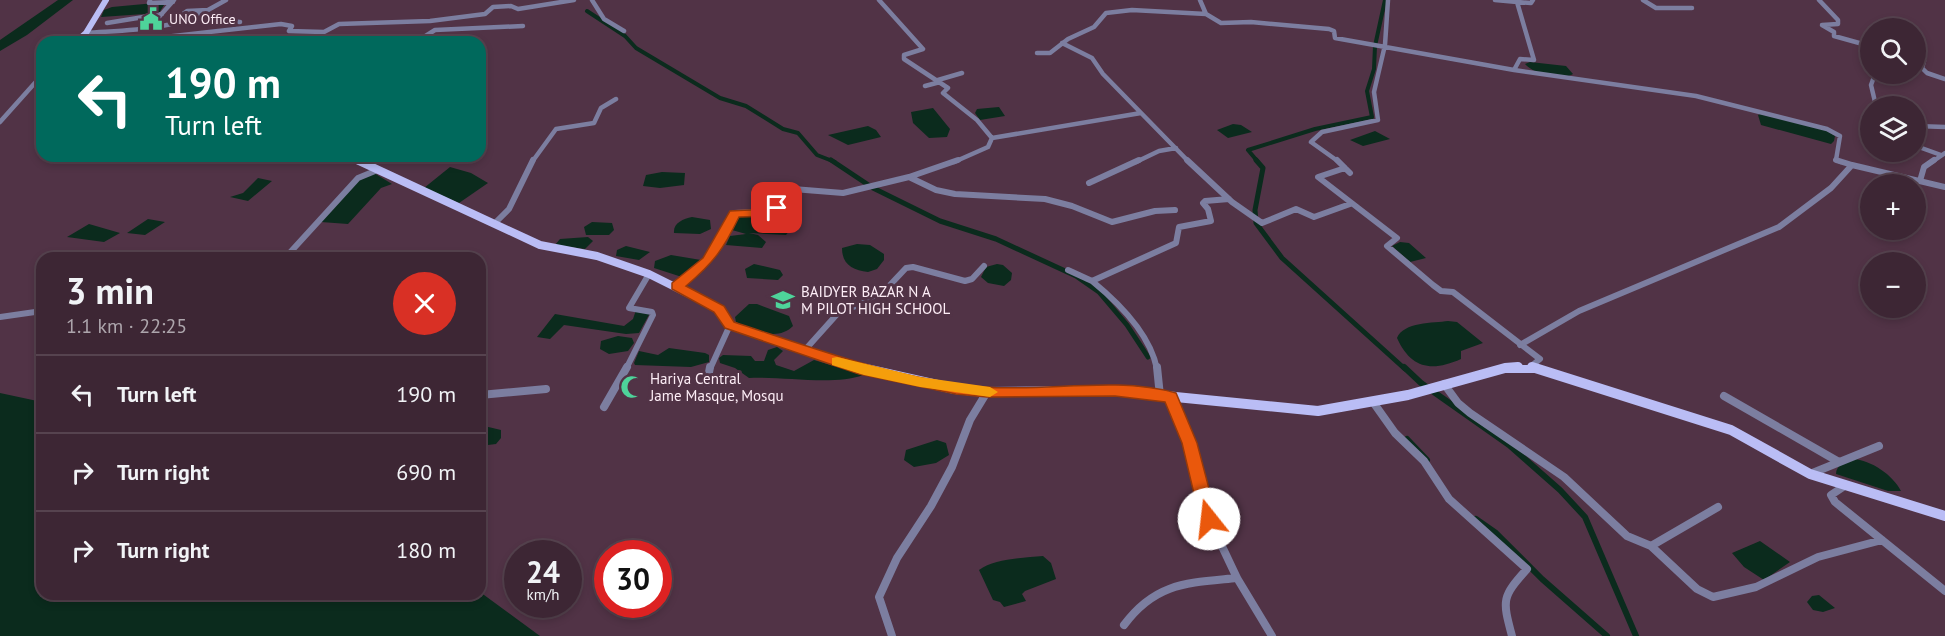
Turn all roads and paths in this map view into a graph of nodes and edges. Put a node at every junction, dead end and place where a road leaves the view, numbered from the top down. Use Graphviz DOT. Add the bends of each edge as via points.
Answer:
graph roads {
  1 [pos="106,0"];
  2 [pos="150,0"];
  3 [pos="226,0"];
  4 [pos="574,0"];
  5 [pos="592,0"];
  6 [pos="879,0"];
  7 [pos="1200,0"];
  8 [pos="1388,0"];
  9 [pos="1495,0"];
  10 [pos="1533,0"];
  11 [pos="1643,0"];
  12 [pos="1819,0"];
  13 [pos="173,1"];
  14 [pos="1517,2"];
  15 [pos="1692,8"];
  16 [pos="208,10"];
  17 [pos="1206,14"];
  18 [pos="162,15"];
  19 [pos="198,18"];
  20 [pos="240,22"];
  21 [pos="107,23"];
  22 [pos="168,24"];
  23 [pos="523,26"];
  24 [pos="149,27"];
  25 [pos="624,32"];
  26 [pos="86,33"];
  27 [pos="83,36"];
  28 [pos="173,36"];
  29 [pos="426,36"];
  30 [pos="1062,43"];
  31 [pos="1860,43"];
  32 [pos="1384,45"];
  33 [pos="1037,53"];
  34 [pos="1514,70"];
  35 [pos="1926,71"];
  36 [pos="962,73"];
  37 [pos="1945,79"];
  38 [pos="939,81"];
  39 [pos="36,82"];
  40 [pos="925,86"];
  41 [pos="616,99"];
  42 [pos="1141,113"];
  43 [pos="0,122"];
  44 [pos="1945,128"];
  45 [pos="1927,129"];
  46 [pos="992,138"];
  47 [pos="1176,148"];
  48 [pos="1926,150"];
  49 [pos="1940,156"];
  50 [pos="359,162"];
  51 [pos="1945,162"];
  52 [pos="1852,165"];
  53 [pos="375,171"];
  54 [pos="1890,174"];
  55 [pos="1921,174"];
  56 [pos="909,177"];
  57 [pos="1926,182"];
  58 [pos="1089,183"];
  59 [pos="1945,187"];
  60 [pos="1229,199"];
  61 [pos="1350,204"];
  62 [pos="1175,210"];
  63 [pos="495,223"];
  64 [pos="290,252"];
  65 [pos="984,266"];
  66 [pos="1068,270"];
  67 [pos="649,274"];
  68 [pos="1092,281"];
  69 [pos="677,286"];
  70 [pos="36,313"];
  71 [pos="0,317"];
  72 [pos="730,325"];
  73 [pos="1520,345"];
  74 [pos="804,351"];
  75 [pos="1530,367"];
  76 [pos="706,382"];
  77 [pos="1443,384"];
  78 [pos="546,389"];
  79 [pos="987,392"];
  80 [pos="486,394"];
  81 [pos="1160,396"];
  82 [pos="1724,396"];
  83 [pos="1170,397"];
  84 [pos="1373,402"];
  85 [pos="604,407"];
  86 [pos="1879,446"];
  87 [pos="1839,462"];
  88 [pos="1810,474"];
  89 [pos="1846,485"];
  90 [pos="1718,507"];
  91 [pos="1945,516"];
  92 [pos="1882,540"];
  93 [pos="1651,546"];
  94 [pos="1238,578"];
  95 [pos="1945,591"];
  96 [pos="1124,625"];
  97 [pos="892,636"];
  98 [pos="1272,636"];
  99 [pos="1512,636"];
  1 -- 26 [label="main road"];
  2 -- 13 [label="street" via="149,3"];
  3 -- 16 [label="street"];
  4 -- 28 [label="street" via="518,9 493,7 485,14 430,21 339,24 324,32 288,31 292,26 278,24"];
  5 -- 25 [label="street" via="604,19"];
  6 -- 38 [label="street" via="923,48 902,57"];
  7 -- 17 [label="street"];
  8 -- 32 [label="street"];
  9 -- 14 [label="street"];
  10 -- 14 [label="street"];
  11 -- 15 [label="street" via="1656,8"];
  12 -- 31 [label="street" via="1838,20 1838,24 1822,25 1834,36"];
  13 -- 18 [label="street"];
  14 -- 34 [label="street" via="1534,60 1520,59"];
  16 -- 19 [label="street"];
  16 -- 22 [label="street" via="187,11"];
  17 -- 30 [label="street" via="1132,10 1106,13 1094,27"];
  17 -- 32 [label="street" via="1221,23 1329,28 1335,38"];
  18 -- 21 [label="street"];
  18 -- 24 [label="street"];
  19 -- 20 [label="street"];
  19 -- 22 [label="street"];
  22 -- 24 [label="street"];
  23 -- 29 [label="street" via="435,30"];
  24 -- 26 [label="street"];
  26 -- 27 [label="main road"];
  30 -- 33 [label="street" via="1050,53"];
  30 -- 42 [label="street" via="1095,61"];
  32 -- 34 [label="street"];
  32 -- 61 [label="street" via="1374,92 1378,120 1322,132 1311,142 1348,171 1318,177"];
  34 -- 52 [label="street" via="1696,96 1827,129 1840,136 1836,160"];
  35 -- 37 [label="street"];
  36 -- 38 [label="street"];
  38 -- 40 [label="street"];
  38 -- 46 [label="street" via="948,88 943,93 977,120"];
  39 -- 43 [label="street"];
  41 -- 63 [label="street" via="601,108 594,123 556,129 535,156 509,209"];
  42 -- 46 [label="street"];
  42 -- 47 [label="street"];
  44 -- 45 [label="street"];
  46 -- 56 [label="street" via="988,147 976,154"];
  47 -- 58 [label="street" via="1159,151"];
  47 -- 60 [label="street"];
  48 -- 49 [label="street"];
  49 -- 51 [label="street"];
  49 -- 55 [label="street"];
  50 -- 53 [label="main road"];
  52 -- 54 [label="street"];
  52 -- 73 [label="street" via="1831,188 1779,228 1579,311"];
  53 -- 63 [label="main road"];
  53 -- 64 [label="street" via="358,178"];
  56 -- 62 [label="street" via="955,194 1053,201 1112,222"];
  56 -- 69 [label="street" via="843,193 790,189 774,211 734,213 708,261"];
  57 -- 59 [label="street"];
  60 -- 61 [label="street" via="1263,223 1296,209 1314,218"];
  60 -- 68 [label="street" via="1204,201 1211,221 1179,227 1176,243"];
  61 -- 73 [label="street" via="1397,238 1387,246 1433,285 1441,291 1453,292"];
  63 -- 67 [label="main road" via="540,245 597,256"];
  65 -- 74 [label="street" via="965,281 906,268 890,285 859,305 839,312"];
  66 -- 68 [label="street"];
  67 -- 69 [label="main road"];
  67 -- 85 [label="street" via="629,308 653,315"];
  68 -- 81 [label="street" via="1109,296 1149,348"];
  69 -- 72 [label="main road" via="719,309"];
  70 -- 71 [label="street"];
  72 -- 74 [label="main road"];
  72 -- 76 [label="street" via="712,360"];
  73 -- 75 [label="street" via="1540,359"];
  74 -- 79 [label="main road" via="864,370"];
  75 -- 77 [label="main road" via="1505,368"];
  75 -- 88 [label="main road" via="1731,430"];
  77 -- 84 [label="main road"];
  77 -- 93 [label="street" via="1470,413 1564,477 1627,536"];
  78 -- 80 [label="street"];
  79 -- 81 [label="main road" via="1115,391"];
  79 -- 97 [label="street" via="970,420 952,467 897,558 879,597"];
  81 -- 83 [label="main road"];
  82 -- 87 [label="street"];
  83 -- 84 [label="main road" via="1318,411"];
  83 -- 94 [label="street" via="1190,443 1209,519"];
  84 -- 99 [label="street" via="1395,433 1424,461 1449,499 1527,569 1507,592 1506,614"];
  86 -- 87 [label="street"];
  87 -- 88 [label="street"];
  88 -- 89 [label="main road"];
  89 -- 91 [label="main road"];
  89 -- 92 [label="street" via="1831,495 1835,502"];
  90 -- 93 [label="street"];
  92 -- 93 [label="street" via="1818,557 1756,587 1713,597 1697,589"];
  92 -- 95 [label="street"];
  94 -- 96 [label="street" via="1182,583 1154,593 1136,606"];
  94 -- 98 [label="street"];
}
